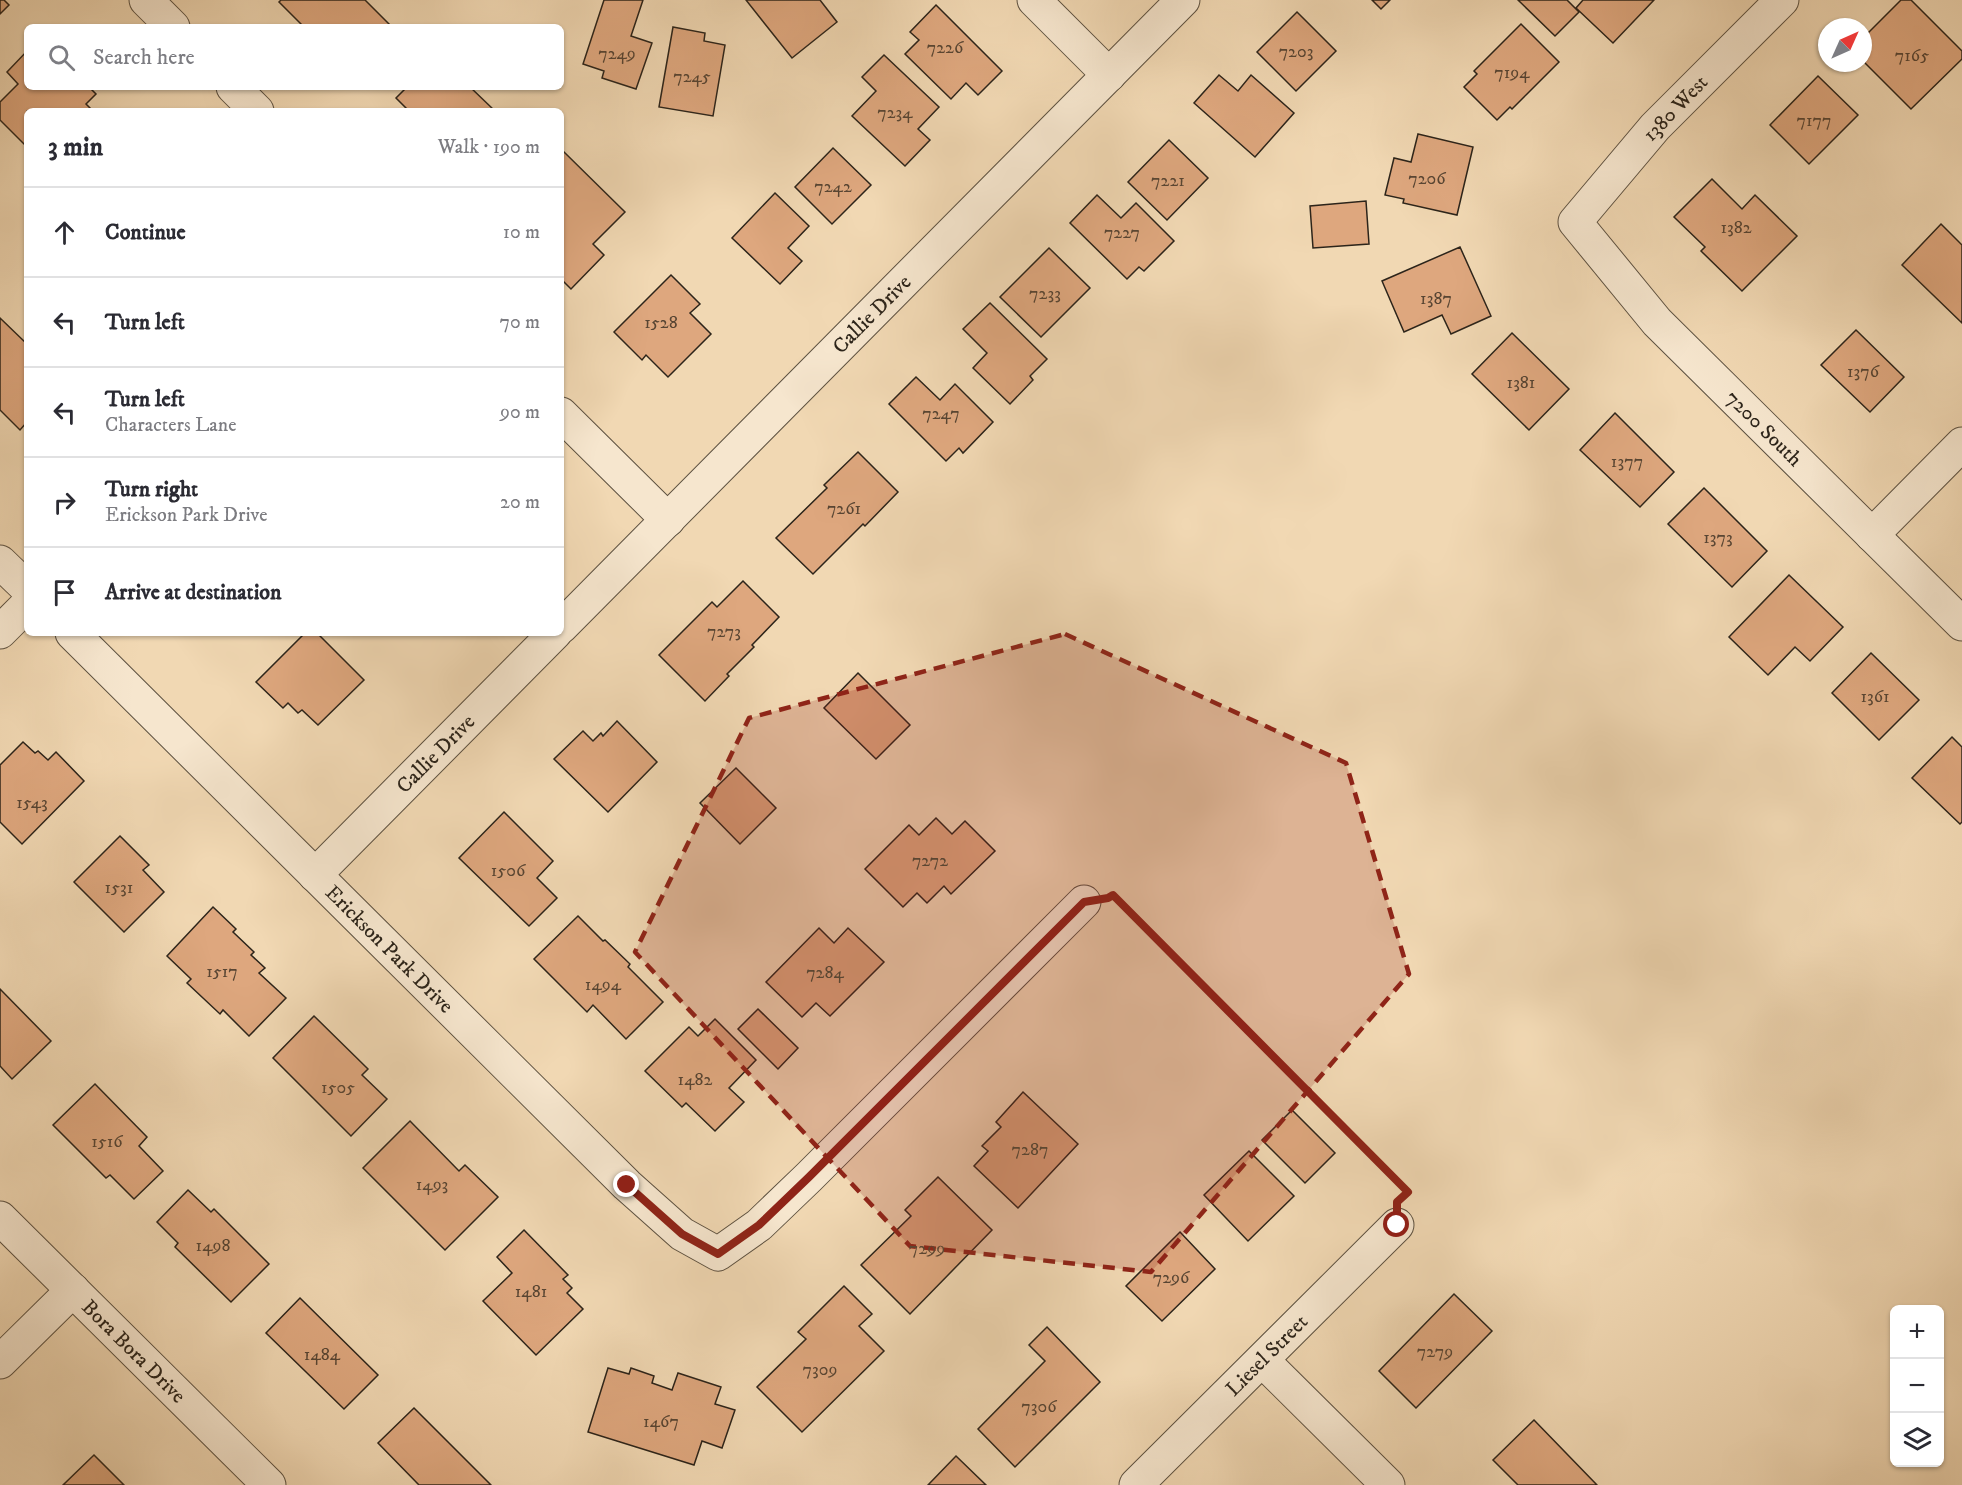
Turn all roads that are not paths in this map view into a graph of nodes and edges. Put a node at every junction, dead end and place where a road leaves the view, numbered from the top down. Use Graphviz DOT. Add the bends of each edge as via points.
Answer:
graph roads {
  1 [pos="146,0"];
  2 [pos="1034,0"];
  3 [pos="1184,0"];
  4 [pos="1782,0"];
  5 [pos="170,24"];
  6 [pos="1109,75"];
  7 [pos="236,90"];
  8 [pos="254,108"];
  9 [pos="1575,222"];
  10 [pos="564,417"];
  11 [pos="1962,444"];
  12 [pos="668,520"];
  13 [pos="1872,535"];
  14 [pos="0,562"];
  15 [pos="24,585"];
  16 [pos="24,608"];
  17 [pos="564,624"];
  18 [pos="1962,624"];
  19 [pos="0,632"];
  20 [pos="75,636"];
  21 [pos="552,636"];
  22 [pos="315,875"];
  23 [pos="1084,902"];
  24 [pos="0,1218"];
  25 [pos="1397,1225"];
  26 [pos="73,1290"];
  27 [pos="1262,1360"];
  28 [pos="0,1362"];
  29 [pos="268,1485"];
  30 [pos="1136,1485"];
  31 [pos="1388,1485"];
  1 -- 5 [label="street"];
  2 -- 6 [label="street"];
  3 -- 6 [label="street, Callie Drive"];
  4 -- 9 [label="street, 1380 West" via="1655,127"];
  6 -- 12 [label="street, Callie Drive"];
  7 -- 8 [label="street"];
  9 -- 13 [label="street, 7200 South" via="1657,322"];
  10 -- 12 [label="street"];
  11 -- 13 [label="street"];
  12 -- 17 [label="street, Callie Drive"];
  13 -- 18 [label="street, 7200 South"];
  14 -- 15 [label="street"];
  16 -- 19 [label="street"];
  20 -- 22 [label="street, Erickson Park Drive"];
  21 -- 22 [label="street, Callie Drive"];
  22 -- 23 [label="street, Erickson Park Drive" via="627,1185 682,1234 718,1254 759,1225 809,1177"];
  24 -- 26 [label="street, Bora Bora Drive"];
  25 -- 27 [label="street, Liesel Street"];
  26 -- 28 [label="street"];
  26 -- 29 [label="street, Bora Bora Drive"];
  27 -- 30 [label="street, Liesel Street"];
  27 -- 31 [label="street"];
}
